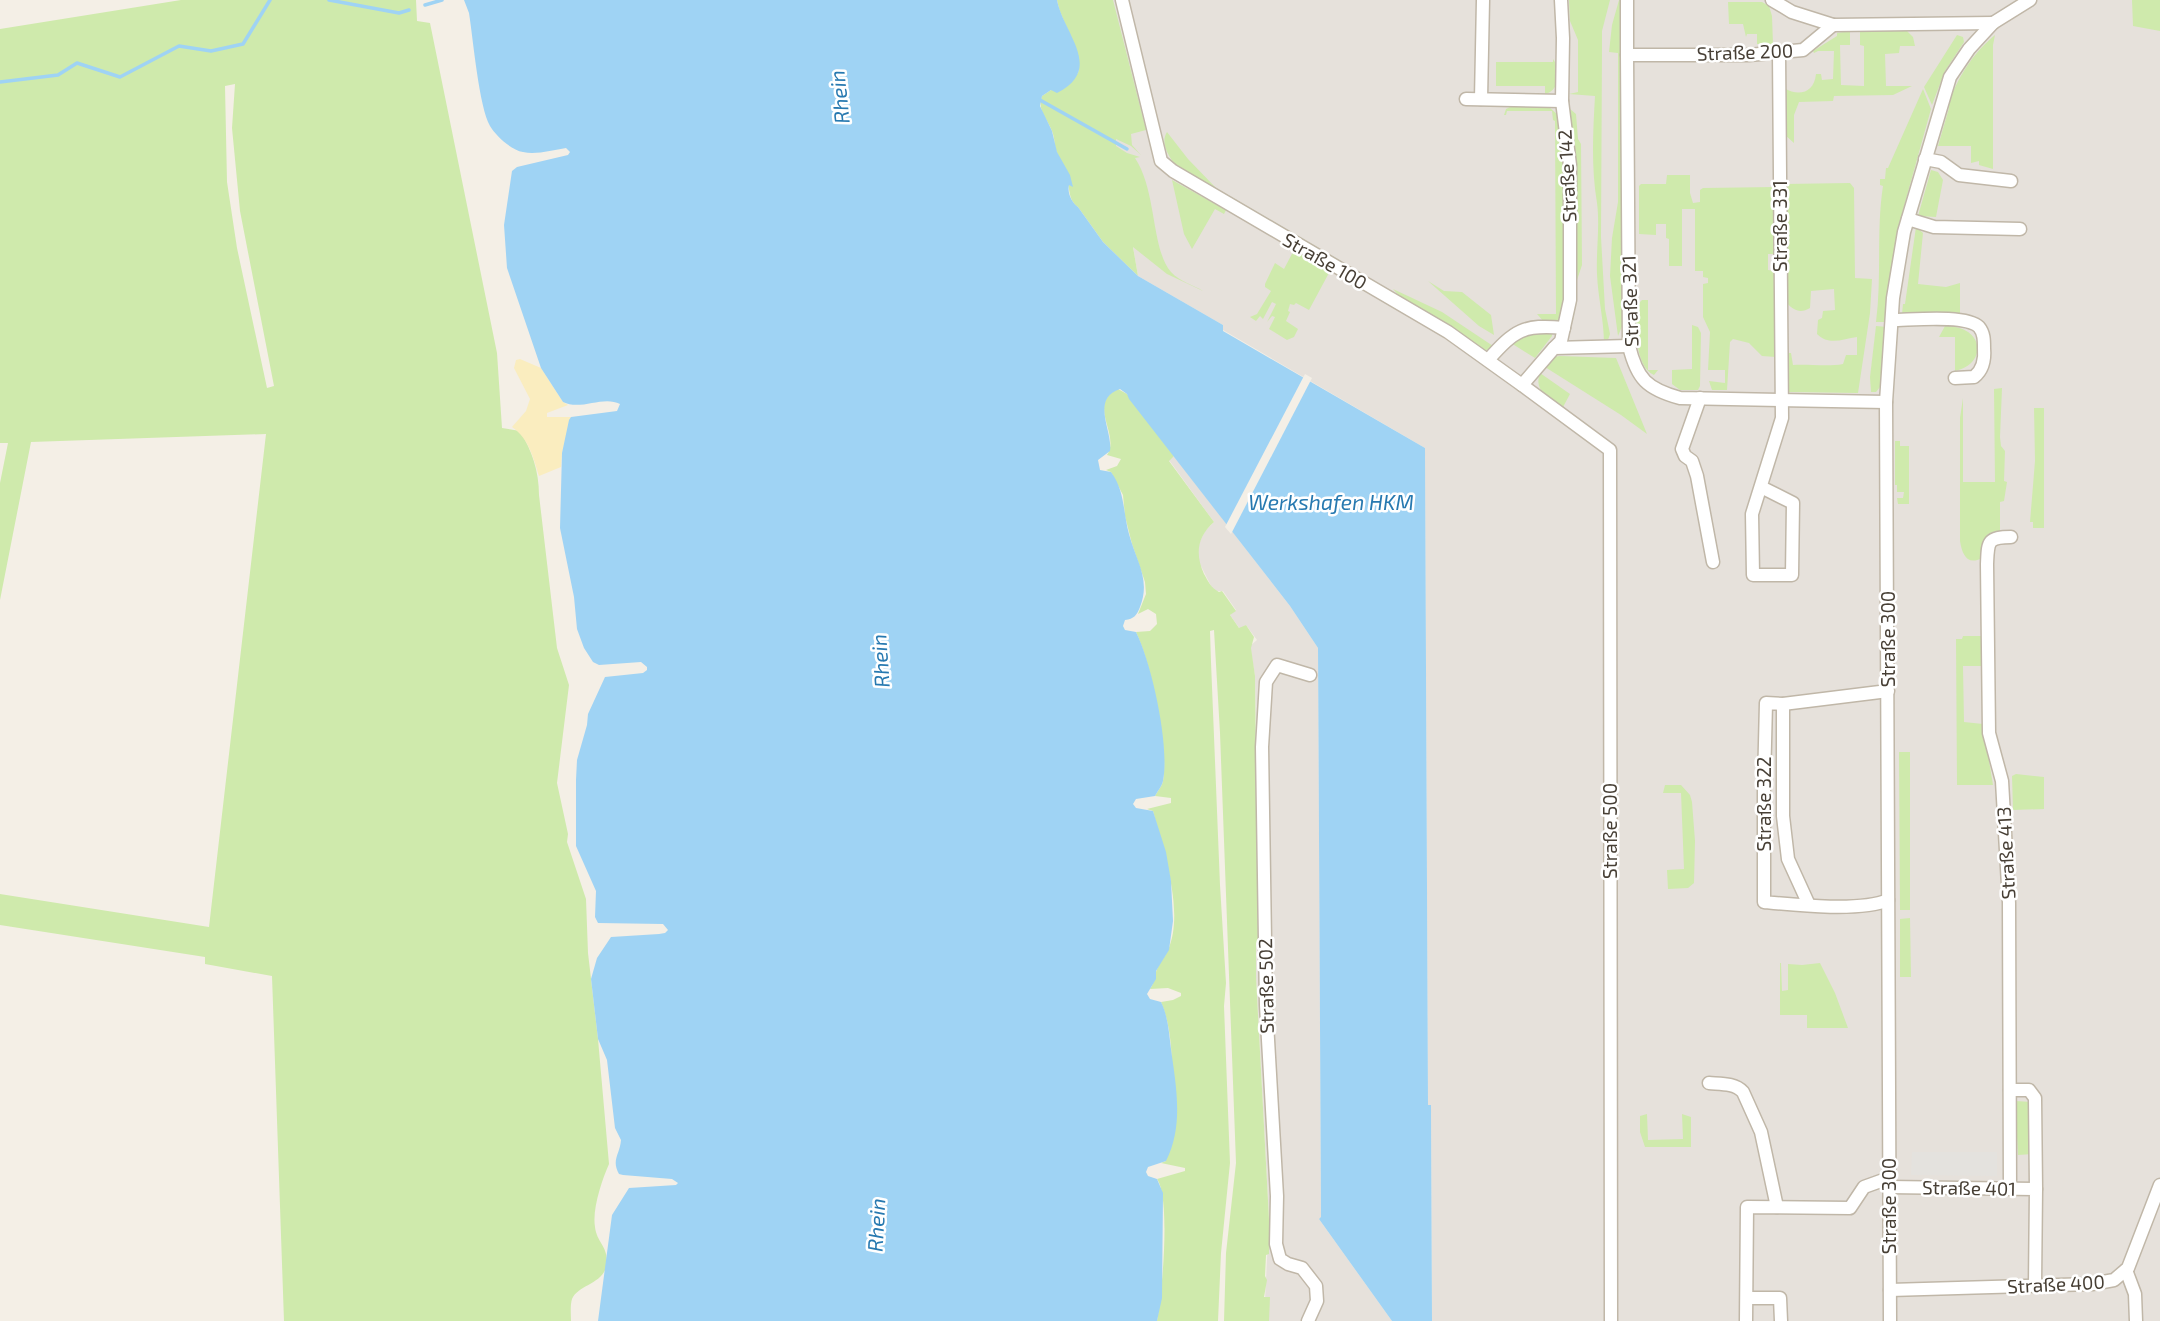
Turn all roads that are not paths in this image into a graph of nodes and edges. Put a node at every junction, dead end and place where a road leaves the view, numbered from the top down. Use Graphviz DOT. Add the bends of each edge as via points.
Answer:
graph roads {
  1 [pos="1122,0"];
  2 [pos="1483,0"];
  3 [pos="1561,0"];
  4 [pos="1627,0"];
  5 [pos="1772,0"];
  6 [pos="2030,0"];
  7 [pos="1993,23"];
  8 [pos="1833,25"];
  9 [pos="1779,52"];
  10 [pos="1627,54"];
  11 [pos="1466,99"];
  12 [pos="1481,99"];
  13 [pos="1562,102"];
  14 [pos="1925,159"];
  15 [pos="2011,181"];
  16 [pos="1908,219"];
  17 [pos="2020,229"];
  18 [pos="1892,320"];
  19 [pos="1564,328"];
  20 [pos="1629,346"];
  21 [pos="1554,348"];
  22 [pos="1488,360"];
  23 [pos="1955,378"];
  24 [pos="1522,385"];
  25 [pos="1700,398"];
  26 [pos="1781,400"];
  27 [pos="1886,402"];
  28 [pos="1761,487"];
  29 [pos="2011,537"];
  30 [pos="1713,562"];
  31 [pos="1310,675"];
  32 [pos="1888,691"];
  33 [pos="1783,704"];
  34 [pos="1888,900"];
  35 [pos="1809,905"];
  36 [pos="1709,1083"];
  37 [pos="2010,1090"];
  38 [pos="1889,1182"];
  39 [pos="2160,1185"];
  40 [pos="2010,1189"];
  41 [pos="2036,1189"];
  42 [pos="1777,1207"];
  43 [pos="2126,1270"];
  44 [pos="2035,1286"];
  45 [pos="1889,1290"];
  46 [pos="1746,1298"];
  47 [pos="1308,1321"];
  48 [pos="1611,1321"];
  49 [pos="1746,1321"];
  50 [pos="1781,1321"];
  51 [pos="1890,1321"];
  52 [pos="2136,1321"];
  1 -- 22 [label="street, Straße 100" via="1161,161"];
  2 -- 12 [label="street"];
  3 -- 13 [label="street, Straße 142"];
  4 -- 10 [label="street"];
  5 -- 8 [label="street" via="1792,12"];
  6 -- 7 [label="street, Straße 300"];
  7 -- 8 [label="street"];
  7 -- 14 [label="street, Straße 300" via="1950,77"];
  8 -- 9 [label="street, Straße 200" via="1803,50"];
  9 -- 10 [label="street, Straße 200"];
  9 -- 26 [label="street, Straße 331"];
  10 -- 20 [label="street, Straße 321"];
  11 -- 12 [label="street"];
  12 -- 13 [label="street"];
  13 -- 19 [label="street, Straße 142" via="1570,165 1570,300"];
  14 -- 15 [label="street" via="1941,162 1959,175"];
  14 -- 16 [label="street, Straße 300"];
  16 -- 17 [label="street" via="1934,227"];
  16 -- 18 [label="street, Straße 300"];
  18 -- 23 [label="street" via="1959,320 1981,329 1981,369 1974,377"];
  18 -- 27 [label="street, Straße 300"];
  19 -- 21 [label="street, Straße 142"];
  19 -- 22 [label="street" via="1527,327"];
  20 -- 21 [label="street"];
  20 -- 25 [label="street, Straße 321" via="1633,363 1652,388 1680,398"];
  21 -- 24 [label="street"];
  22 -- 24 [label="street, Straße 100"];
  24 -- 48 [label="street, Straße 500" via="1610,450"];
  25 -- 26 [label="street, Straße 321"];
  25 -- 30 [label="street" via="1682,449 1697,476"];
  26 -- 27 [label="street, Straße 321"];
  26 -- 28 [label="street" via="1782,418"];
  27 -- 32 [label="street, Straße 300"];
  28 -- 28 [label="street" via="1793,503 1792,575 1753,575 1752,514"];
  29 -- 37 [label="street, Straße 413" via="1991,540 1987,564 1989,733 2002,781 2010,903"];
  31 -- 47 [label="street, Straße 502" via="1277,665 1266,682 1262,747 1276,1244 1280,1259 1302,1268 1316,1286 1317,1301"];
  32 -- 33 [label="street"];
  32 -- 34 [label="street, Straße 300"];
  33 -- 35 [label="street" via="1783,816 1788,859"];
  33 -- 35 [label="street, Straße 322" via="1766,703 1764,902"];
  34 -- 35 [label="street, Straße 322" via="1857,906"];
  34 -- 38 [label="street, Straße 300"];
  36 -- 42 [label="street" via="1739,1087 1743,1092 1763,1142"];
  37 -- 40 [label="street, Straße 413"];
  37 -- 41 [label="street" via="2029,1090 2035,1098"];
  38 -- 40 [label="street, Straße 401"];
  38 -- 42 [label="street" via="1864,1187 1850,1208"];
  38 -- 45 [label="street, Straße 300"];
  39 -- 43 [label="street, Straße 400"];
  40 -- 41 [label="street, Straße 401"];
  41 -- 44 [label="street, Straße 401"];
  42 -- 46 [label="street" via="1747,1207"];
  43 -- 44 [label="street, Straße 400" via="2104,1283"];
  43 -- 52 [label="street" via="2135,1294"];
  44 -- 45 [label="street, Straße 400"];
  45 -- 51 [label="street, Straße 300"];
  46 -- 49 [label="street"];
  46 -- 50 [label="street" via="1780,1298"];
}
